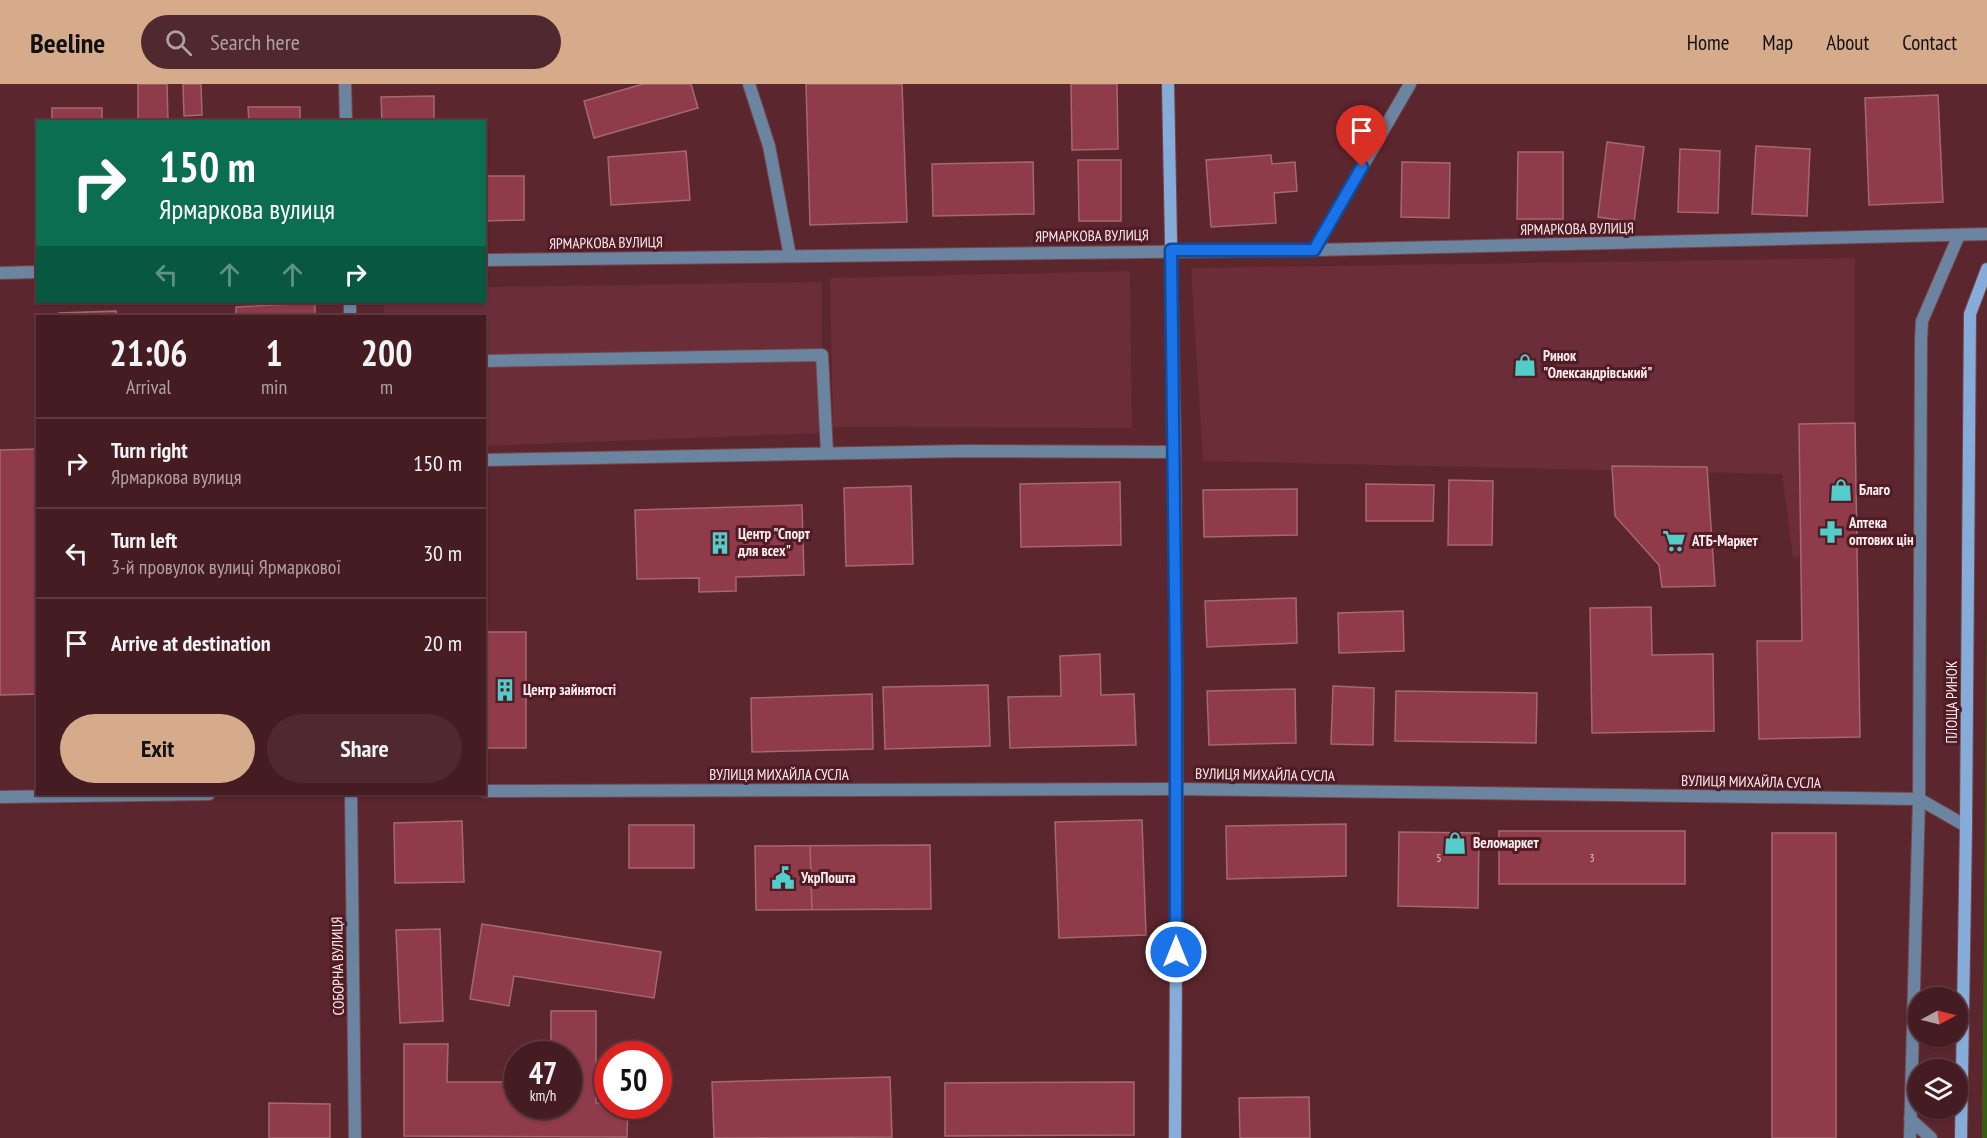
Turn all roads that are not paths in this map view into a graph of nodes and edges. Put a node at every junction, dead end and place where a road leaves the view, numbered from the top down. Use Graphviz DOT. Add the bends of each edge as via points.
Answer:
graph roads {
  1 [pos="345,84"];
  2 [pos="749,84"];
  3 [pos="1168,84"];
  4 [pos="1410,84"];
  5 [pos="346,120"];
  6 [pos="1987,234"];
  7 [pos="1959,235"];
  8 [pos="1171,250"];
  9 [pos="1314,250"];
  10 [pos="790,256"];
  11 [pos="486,260"];
  12 [pos="1987,269"];
  13 [pos="36,272"];
  14 [pos="0,273"];
  15 [pos="486,361"];
  16 [pos="1175,452"];
  17 [pos="827,453"];
  18 [pos="486,460"];
  19 [pos="1177,789"];
  20 [pos="486,791"];
  21 [pos="139,795"];
  22 [pos="351,795"];
  23 [pos="0,797"];
  24 [pos="1919,799"];
  25 [pos="1966,826"];
  26 [pos="1912,1059"];
  27 [pos="1910,1119"];
  28 [pos="355,1138"];
  29 [pos="1175,1138"];
  30 [pos="1910,1138"];
  31 [pos="1931,1138"];
  32 [pos="1960,1138"];
  1 -- 5 [label="street"];
  2 -- 10 [label="street" via="769,146"];
  3 -- 8 [label="main road"];
  4 -- 9 [label="street"];
  6 -- 7 [label="street, ЯРМАРКОВА ВУЛИЦЯ"];
  7 -- 9 [label="street, ЯРМАРКОВА ВУЛИЦЯ"];
  7 -- 24 [label="street" via="1921,330"];
  8 -- 9 [label="street, ЯРМАРКОВА ВУЛИЦЯ"];
  8 -- 10 [label="street, ЯРМАРКОВА ВУЛИЦЯ"];
  8 -- 16 [label="main road"];
  10 -- 11 [label="street, ЯРМАРКОВА ВУЛИЦЯ"];
  12 -- 25 [label="main road, ПЛОЩА РИНОК" via="1970,314"];
  13 -- 14 [label="street"];
  15 -- 17 [label="street" via="822,356"];
  16 -- 17 [label="street"];
  16 -- 19 [label="main road"];
  17 -- 18 [label="street"];
  19 -- 20 [label="street, ВУЛИЦЯ МИХАЙЛА СУСЛА"];
  19 -- 24 [label="street, ВУЛИЦЯ МИХАЙЛА СУСЛА"];
  19 -- 29 [label="main road"];
  21 -- 23 [label="street"];
  22 -- 28 [label="street, СОБОРНА ВУЛИЦЯ"];
  24 -- 25 [label="street, ВУЛИЦЯ МИХАЙЛА СУСЛА"];
  24 -- 26 [label="street"];
  25 -- 32 [label="main road, ПЛОЩА РИНОК"];
  27 -- 30 [label="street"];
  27 -- 31 [label="street"];
}
